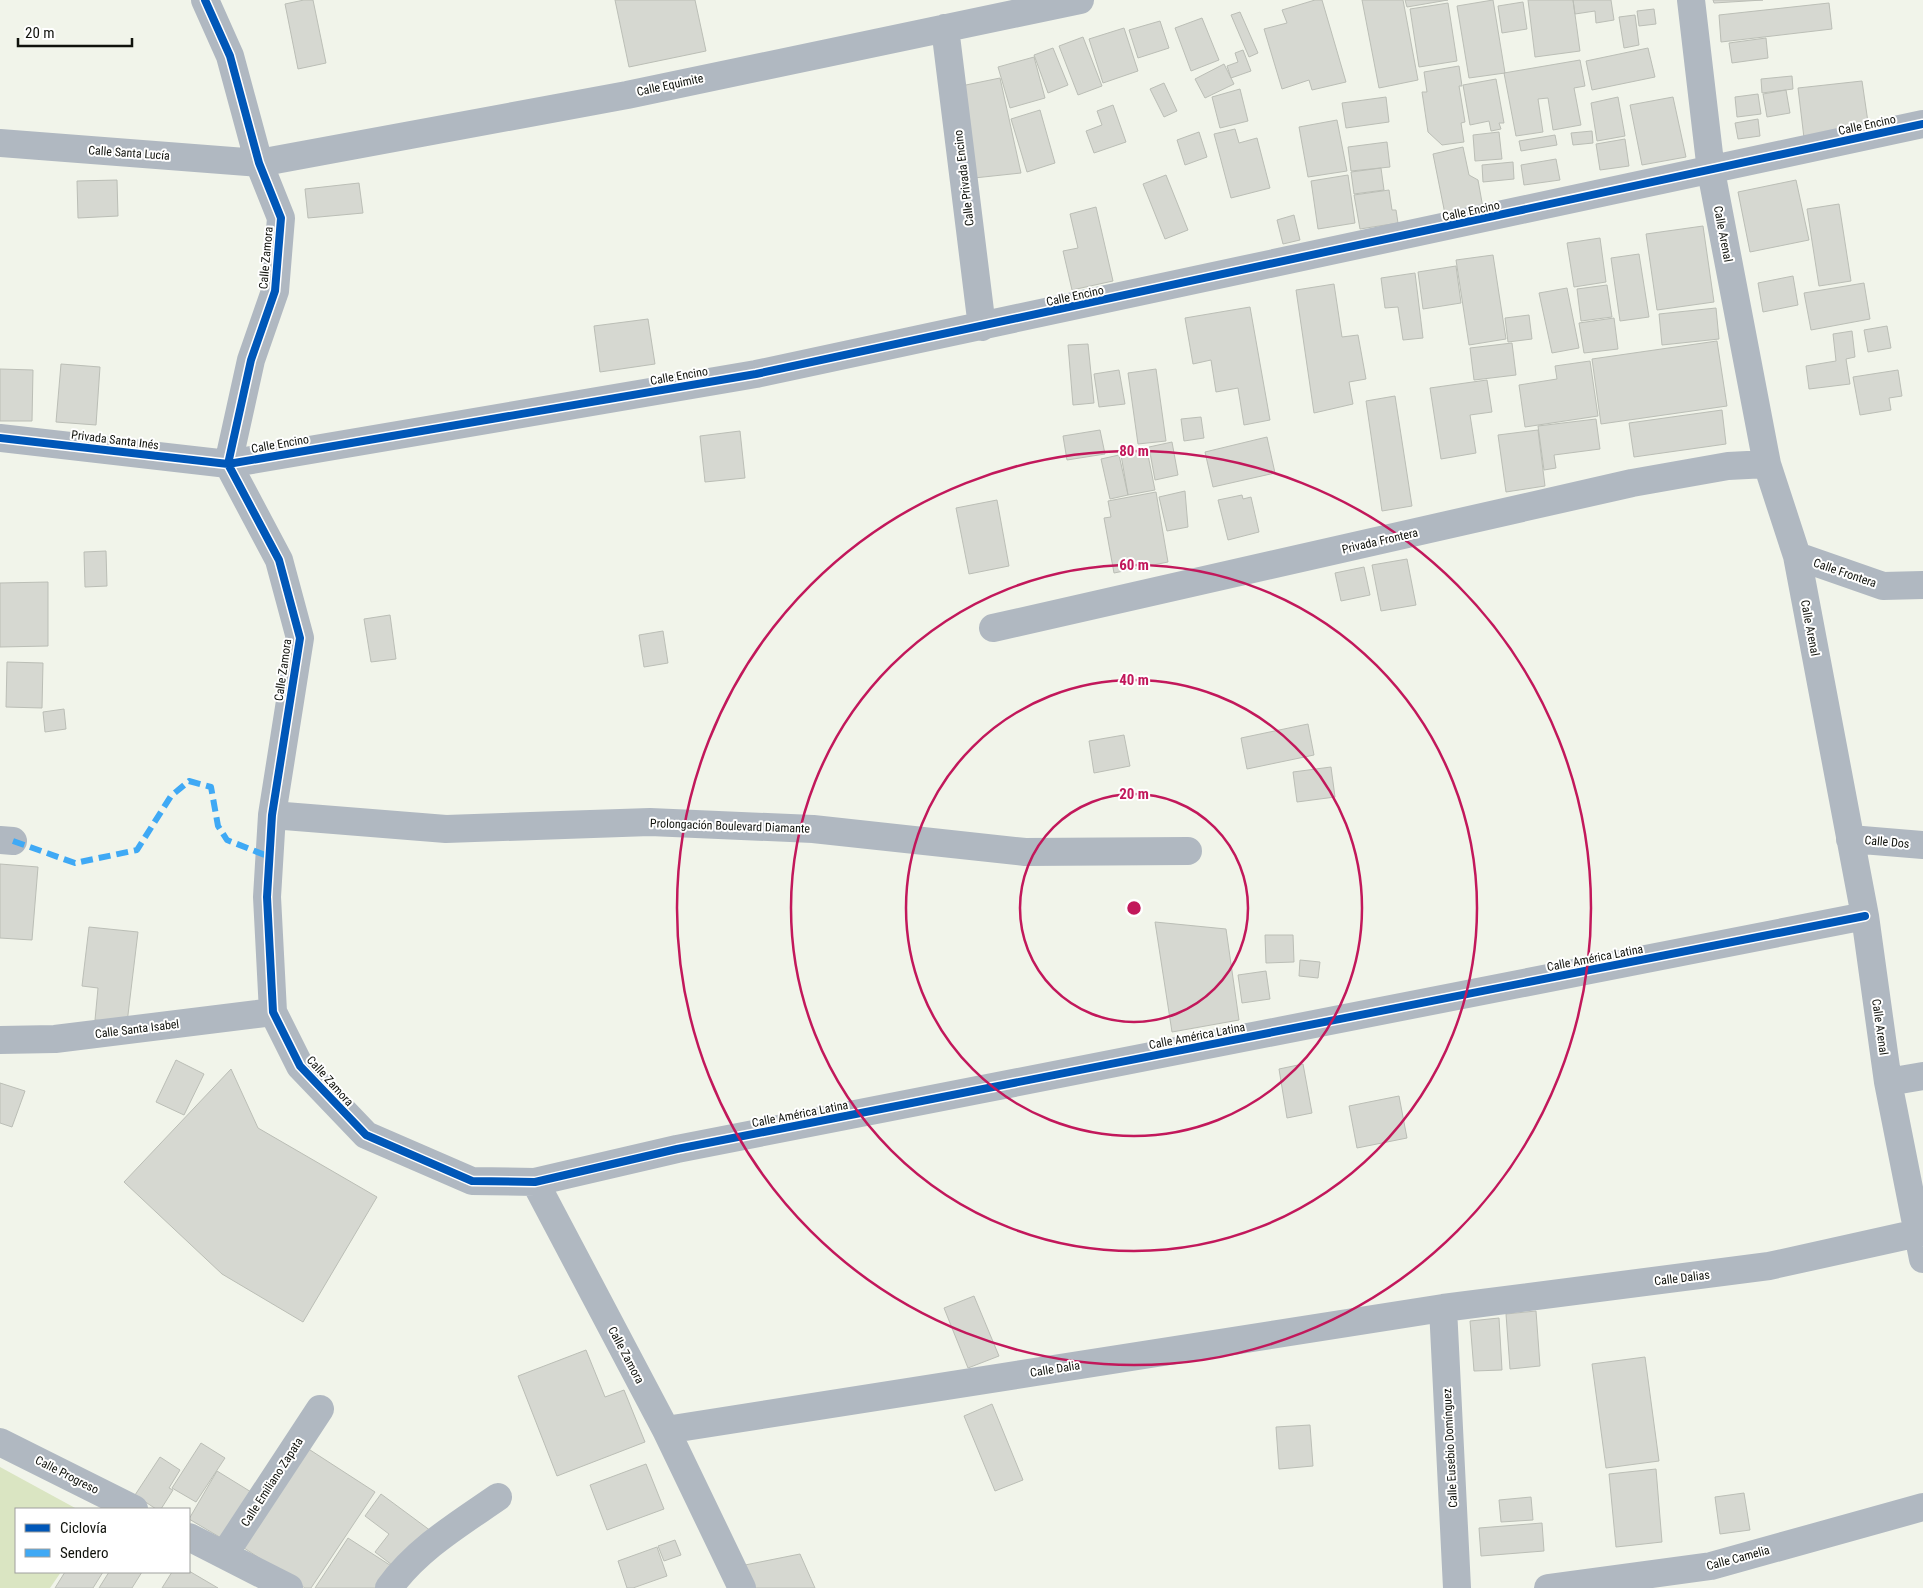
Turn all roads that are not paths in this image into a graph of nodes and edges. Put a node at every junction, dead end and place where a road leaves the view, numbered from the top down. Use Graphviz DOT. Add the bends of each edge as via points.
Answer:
graph roads {
  1 [pos="205,0"];
  2 [pos="1080,0"];
  3 [pos="1691,0"];
  4 [pos="945,28"];
  5 [pos="1923,124"];
  6 [pos="0,143"];
  7 [pos="258,163"];
  8 [pos="1711,171"];
  9 [pos="982,327"];
  10 [pos="0,438"];
  11 [pos="228,464"];
  12 [pos="1767,464"];
  13 [pos="1797,556"];
  14 [pos="1923,586"];
  15 [pos="993,628"];
  16 [pos="272,815"];
  17 [pos="1850,839"];
  18 [pos="1923,845"];
  19 [pos="1188,851"];
  20 [pos="1865,916"];
  21 [pos="273,1012"];
  22 [pos="0,1040"];
  23 [pos="1923,1076"];
  24 [pos="1888,1082"];
  25 [pos="535,1182"];
  26 [pos="1918,1233"];
  27 [pos="1923,1259"];
  28 [pos="1443,1308"];
  29 [pos="320,1409"];
  30 [pos="666,1430"];
  31 [pos="0,1442"];
  32 [pos="498,1497"];
  33 [pos="1923,1507"];
  34 [pos="132,1508"];
  35 [pos="190,1538"];
  36 [pos="224,1555"];
  37 [pos="289,1588"];
  38 [pos="389,1588"];
  39 [pos="742,1588"];
  40 [pos="1457,1588"];
  41 [pos="1548,1588"];
  1 -- 7 [label="street, Calle Zamora" via="230,56"];
  2 -- 4 [label="street, Calle Equimite"];
  3 -- 8 [label="street, Calle Arenal"];
  4 -- 7 [label="street, Calle Equimite" via="627,94"];
  4 -- 9 [label="street, Calle Privada Encino"];
  5 -- 8 [label="street, Calle Encino"];
  6 -- 7 [label="street, Calle Santa Lucía"];
  7 -- 11 [label="street, Calle Zamora" via="281,218 275,291 250,360"];
  8 -- 9 [label="street, Calle Encino"];
  8 -- 12 [label="street, Calle Arenal"];
  9 -- 11 [label="street, Calle Encino" via="756,374"];
  10 -- 11 [label="street, Privada Santa Inés"];
  11 -- 16 [label="street, Calle Zamora" via="279,560 300,638"];
  12 -- 13 [label="street, Calle Arenal"];
  12 -- 15 [label="street, Privada Frontera" via="1728,466 1632,483"];
  13 -- 14 [label="street, Calle Frontera" via="1883,586"];
  13 -- 17 [label="street, Calle Arenal"];
  16 -- 19 [label="street, Prolongación Boulevard Diamante" via="446,829 669,823 813,829 1025,852"];
  16 -- 21 [label="street, Calle Zamora" via="267,897"];
  17 -- 18 [label="street, Calle Dos"];
  17 -- 20 [label="street, Calle Arenal"];
  20 -- 24 [label="street, Calle Arenal"];
  20 -- 25 [label="street, Calle América Latina" via="696,1145"];
  21 -- 22 [label="street, Calle Santa Isabel" via="55,1039"];
  21 -- 25 [label="street, Calle Zamora" via="300,1066 366,1135 472,1180"];
  23 -- 24 [label="street"];
  24 -- 26 [label="street, Calle Arenal"];
  25 -- 30 [label="street, Calle Zamora"];
  26 -- 27 [label="street, Calle Arenal"];
  26 -- 28 [label="street, Calle Dalias" via="1769,1266"];
  28 -- 30 [label="street, Calle Dalia"];
  28 -- 40 [label="street, Calle Eusebio Domínguez"];
  29 -- 36 [label="street, Calle Emiliano Zapata"];
  30 -- 39 [label="street, Calle Zamora"];
  31 -- 34 [label="street, Calle Progreso"];
  32 -- 38 [label="street" via="434,1541"];
  33 -- 41 [label="street, Calle Camelia" via="1710,1566"];
  35 -- 36 [label="street"];
  36 -- 37 [label="street"];
}
